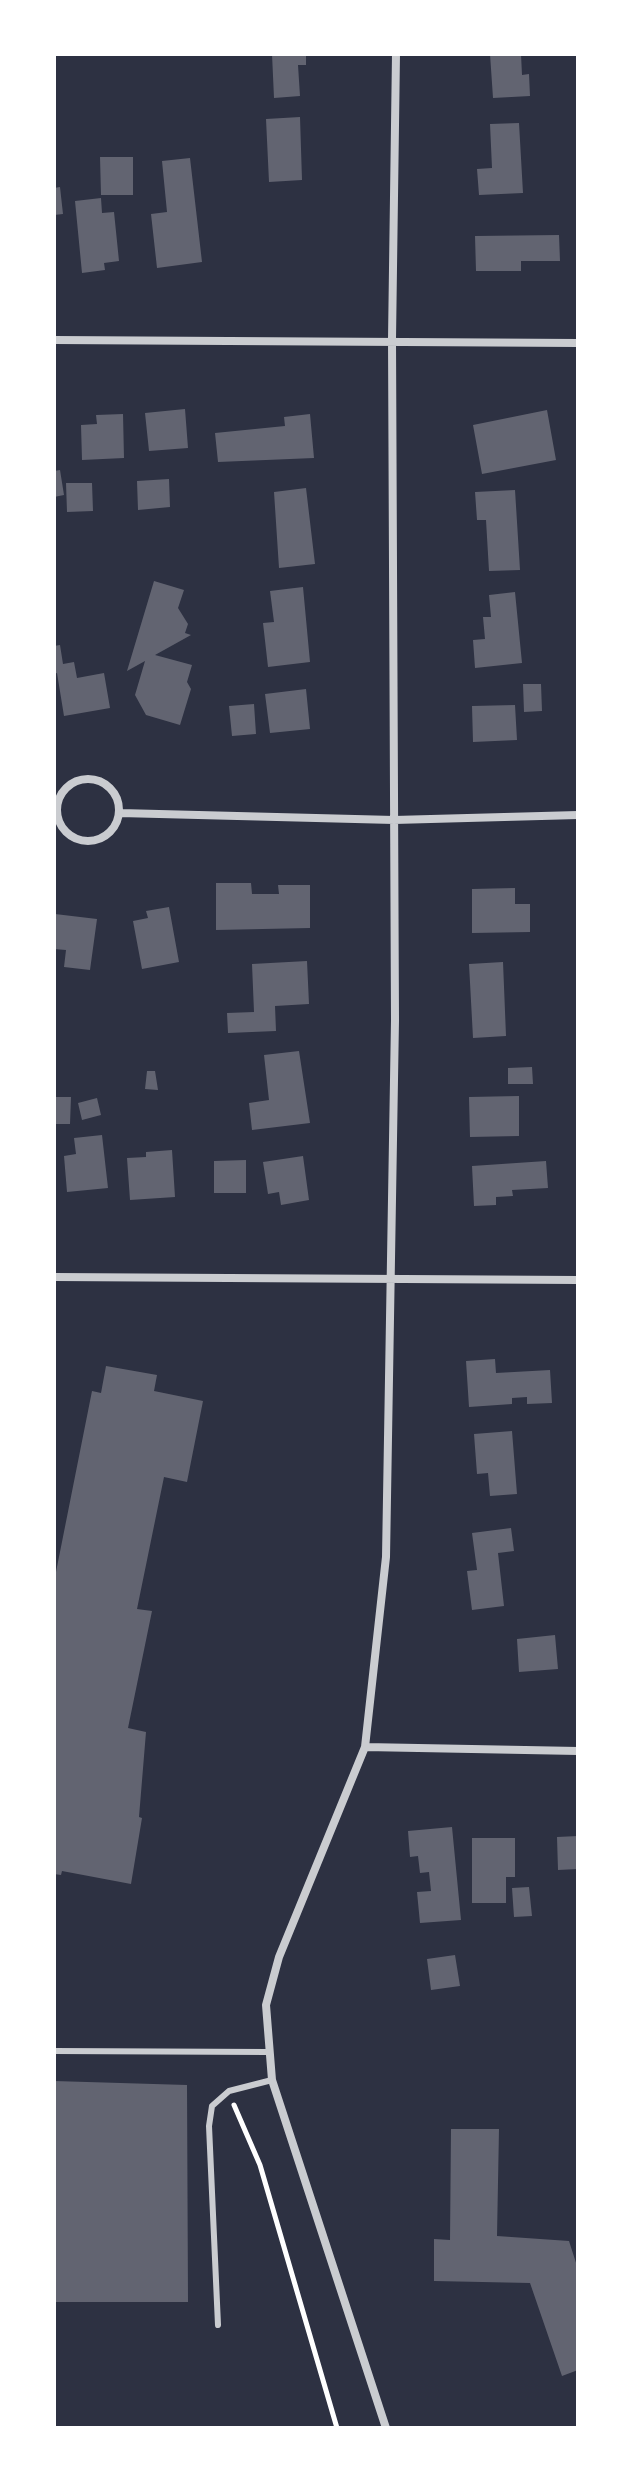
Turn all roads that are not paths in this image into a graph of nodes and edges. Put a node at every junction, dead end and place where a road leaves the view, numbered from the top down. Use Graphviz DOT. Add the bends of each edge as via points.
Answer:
graph roads {
  1 [pos="396,54"];
  2 [pos="392,339"];
  3 [pos="54,340"];
  4 [pos="578,343"];
  5 [pos="120,813"];
  6 [pos="578,815"];
  7 [pos="394,820"];
  8 [pos="54,1277"];
  9 [pos="578,1280"];
  10 [pos="388,1281"];
  11 [pos="365,1747"];
  12 [pos="578,1751"];
  13 [pos="54,2051"];
  14 [pos="267,2052"];
  15 [pos="272,2080"];
  16 [pos="218,2325"];
  17 [pos="386,2428"];
  1 -- 2 [label="street"];
  2 -- 3 [label="street"];
  2 -- 4 [label="street"];
  2 -- 7 [label="street"];
  5 -- 5 [label="street" via="108,785 88,779 62,793 57,813 73,838 94,841 111,832"];
  5 -- 7 [label="street"];
  6 -- 7 [label="street"];
  7 -- 10 [label="street"];
  8 -- 10 [label="street"];
  9 -- 10 [label="street"];
  10 -- 11 [label="street" via="386,1557"];
  11 -- 12 [label="street"];
  11 -- 14 [label="street" via="279,1957 266,2005"];
  13 -- 14 [label="lane"];
  14 -- 15 [label="street"];
  15 -- 16 [label="lane" via="229,2091 212,2106"];
  15 -- 17 [label="street"];
}
